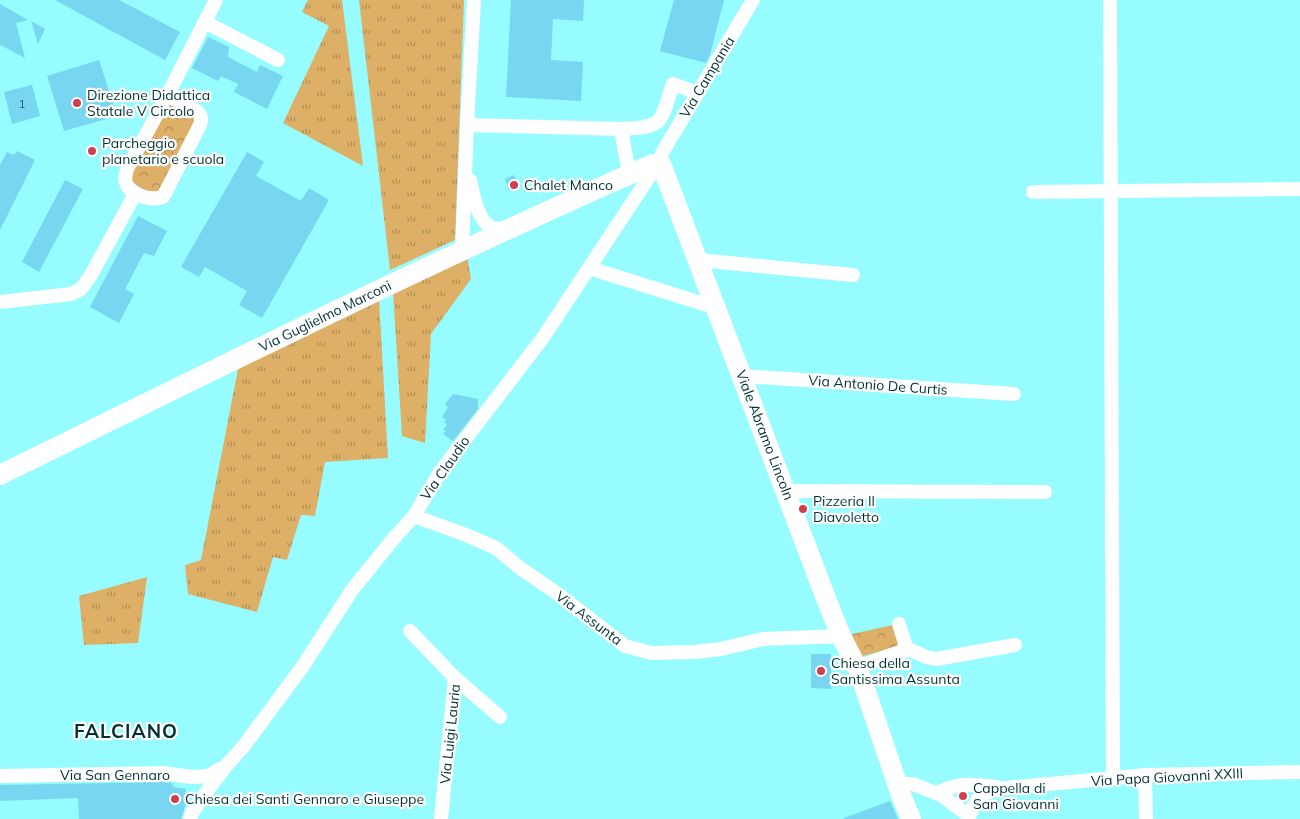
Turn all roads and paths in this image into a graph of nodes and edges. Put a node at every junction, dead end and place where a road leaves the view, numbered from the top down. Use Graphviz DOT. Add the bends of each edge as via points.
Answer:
graph roads {
  1 [pos="216,0"];
  2 [pos="474,0"];
  3 [pos="752,0"];
  4 [pos="1110,0"];
  5 [pos="205,22"];
  6 [pos="278,60"];
  7 [pos="698,93"];
  8 [pos="167,96"];
  9 [pos="467,125"];
  10 [pos="621,129"];
  11 [pos="466,159"];
  12 [pos="658,162"];
  13 [pos="630,174"];
  14 [pos="1300,189"];
  15 [pos="1111,191"];
  16 [pos="1033,192"];
  17 [pos="136,194"];
  18 [pos="507,230"];
  19 [pos="462,250"];
  20 [pos="698,260"];
  21 [pos="589,268"];
  22 [pos="853,275"];
  23 [pos="0,302"];
  24 [pos="716,308"];
  25 [pos="743,376"];
  26 [pos="1014,394"];
  27 [pos="0,476"];
  28 [pos="786,491"];
  29 [pos="1045,492"];
  30 [pos="414,516"];
  31 [pos="899,624"];
  32 [pos="410,631"];
  33 [pos="841,636"];
  34 [pos="1015,645"];
  35 [pos="907,650"];
  36 [pos="857,667"];
  37 [pos="456,678"];
  38 [pos="500,717"];
  39 [pos="226,766"];
  40 [pos="1300,772"];
  41 [pos="1145,775"];
  42 [pos="0,776"];
  43 [pos="192,778"];
  44 [pos="1113,778"];
  45 [pos="898,784"];
  46 [pos="1005,788"];
  47 [pos="937,793"];
  48 [pos="191,816"];
  49 [pos="969,818"];
  50 [pos="441,819"];
  51 [pos="911,819"];
  52 [pos="1146,819"];
  1 -- 5 [label="street"];
  2 -- 9 [label="street"];
  3 -- 7 [label="street, Via Campania"];
  4 -- 15 [label="street"];
  5 -- 6 [label="street"];
  5 -- 8 [label="street"];
  7 -- 10 [label="street" via="673,84 662,115 656,122 644,127"];
  7 -- 12 [label="street, Via Campania"];
  8 -- 17 [label="street" via="127,170 127,186"];
  8 -- 17 [label="street" via="200,114 200,127 163,196"];
  9 -- 10 [label="street"];
  9 -- 11 [label="street"];
  10 -- 13 [label="street"];
  11 -- 18 [label="street" via="480,215 490,226"];
  11 -- 19 [label="street"];
  12 -- 13 [label="street, Via Guglielmo Marconi"];
  12 -- 20 [label="street, Viale Abramo Lincoln"];
  12 -- 21 [label="street, Via Claudio"];
  13 -- 18 [label="street, Via Guglielmo Marconi"];
  14 -- 15 [label="street"];
  15 -- 16 [label="street"];
  15 -- 44 [label="street"];
  17 -- 23 [label="street" via="81,289 71,294"];
  18 -- 19 [label="street, Via Guglielmo Marconi"];
  19 -- 27 [label="street, Via Guglielmo Marconi"];
  20 -- 22 [label="street"];
  20 -- 24 [label="street, Viale Abramo Lincoln"];
  21 -- 24 [label="street"];
  21 -- 30 [label="street, Via Claudio" via="542,339 440,472"];
  24 -- 25 [label="street, Viale Abramo Lincoln"];
  25 -- 26 [label="street, Via Antonio De Curtis"];
  25 -- 28 [label="street, Viale Abramo Lincoln"];
  28 -- 29 [label="street"];
  28 -- 33 [label="street, Viale Abramo Lincoln"];
  30 -- 33 [label="street, Via Assunta" via="496,548 625,646 650,653 695,652 763,639"];
  30 -- 39 [label="street, Via Claudio" via="352,590 303,666"];
  31 -- 35 [label="street"];
  32 -- 37 [label="street"];
  33 -- 36 [label="street, Viale Abramo Lincoln"];
  34 -- 35 [label="street" via="936,658"];
  35 -- 36 [label="street"];
  36 -- 45 [label="street, Viale Abramo Lincoln"];
  37 -- 38 [label="street, Via Luigi Lauria"];
  37 -- 50 [label="street, Via Luigi Lauria"];
  39 -- 43 [label="street, Via San Gennaro" via="208,776"];
  39 -- 48 [label="street, Via Claudio"];
  40 -- 41 [label="street, Via Papa Giovanni XXIII"];
  41 -- 44 [label="street, Via Papa Giovanni XXIII"];
  41 -- 52 [label="street"];
  42 -- 43 [label="street, Via San Gennaro" via="162,772"];
  43 -- 48 [label="street" via="196,791"];
  44 -- 46 [label="street, Via Papa Giovanni XXIII"];
  45 -- 47 [label="street" via="913,784"];
  45 -- 51 [label="street, Viale Abramo Lincoln"];
  46 -- 47 [label="street, Via Papa Giovanni XXIII" via="959,785"];
  46 -- 49 [label="street, Via Papa Giovanni XXIII" via="986,792 977,800"];
  47 -- 49 [label="street"];
}
